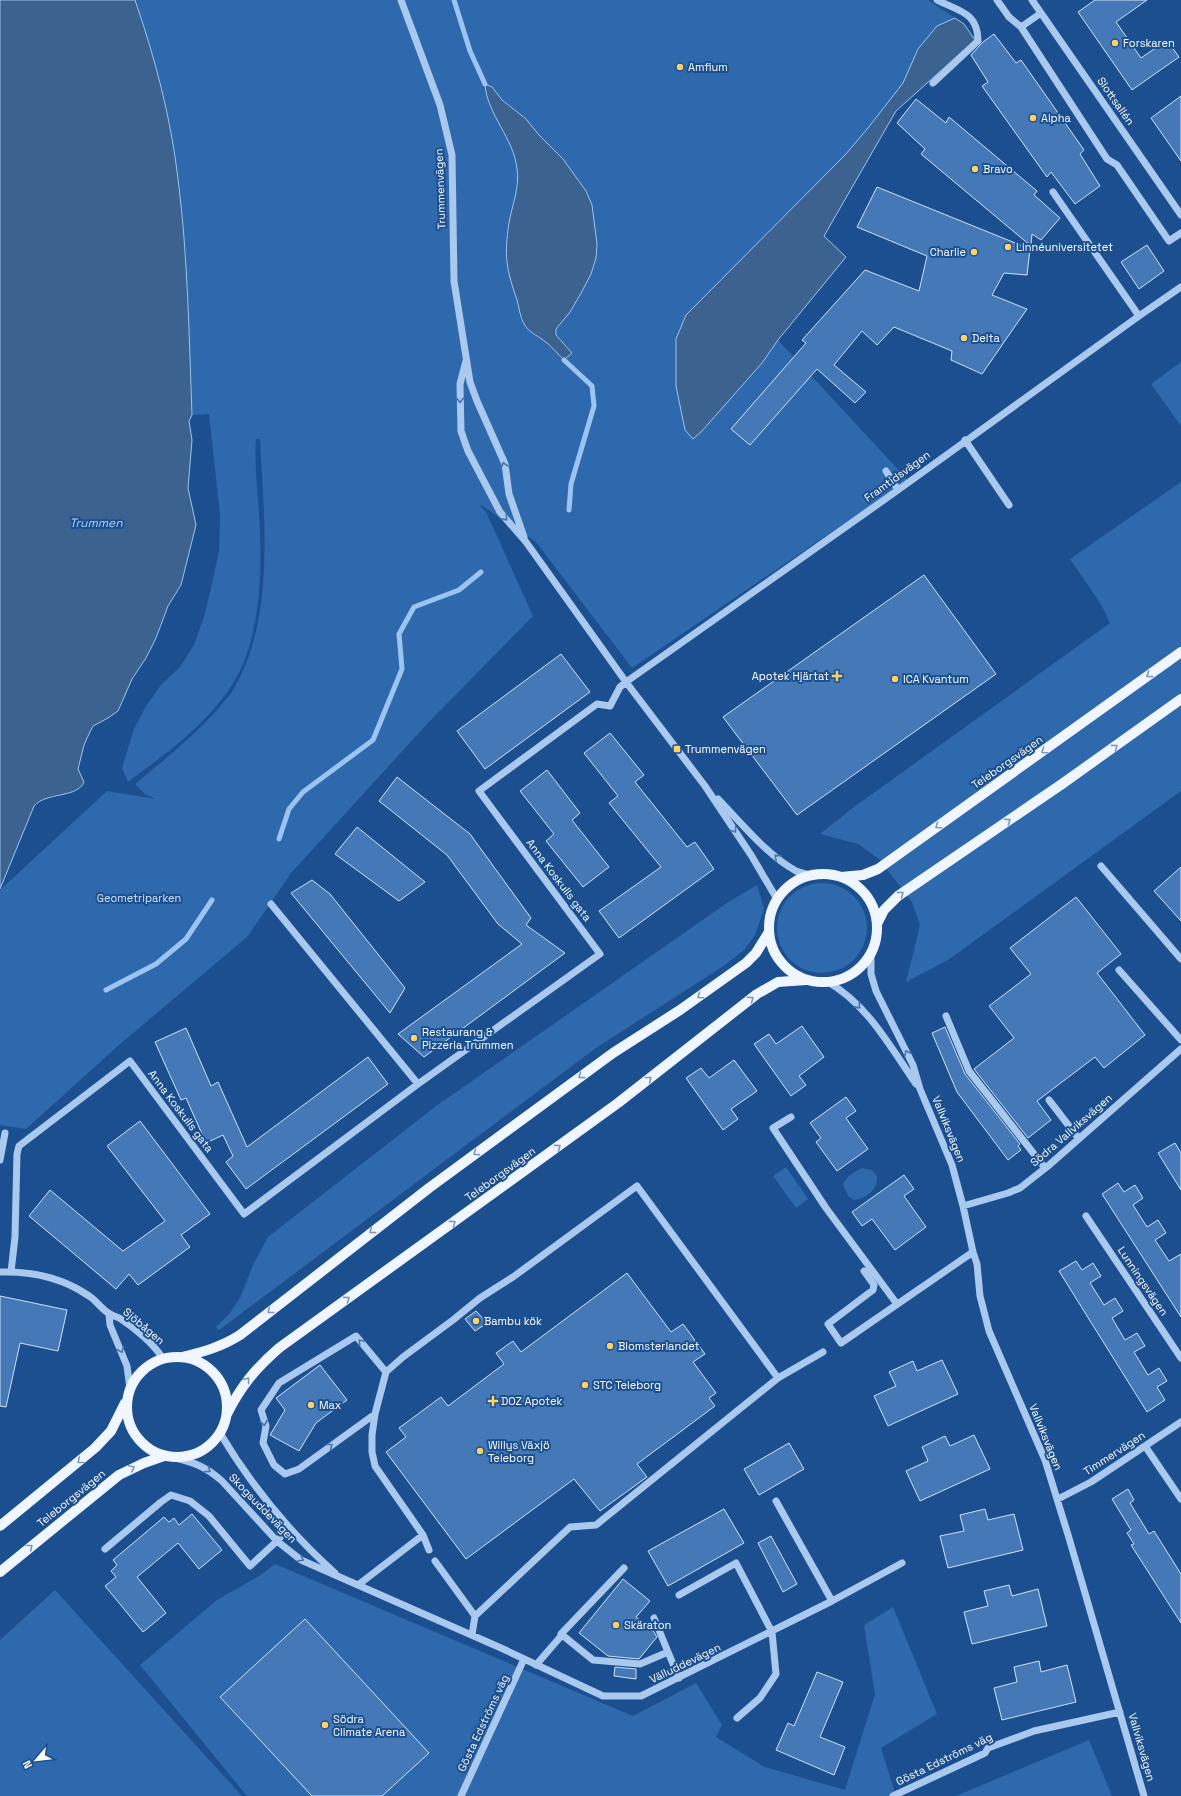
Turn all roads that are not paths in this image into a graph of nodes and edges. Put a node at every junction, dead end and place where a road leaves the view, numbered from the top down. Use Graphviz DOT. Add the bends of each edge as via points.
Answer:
graph roads {
  1 [pos="401,0"];
  2 [pos="937,0"];
  3 [pos="997,0"];
  4 [pos="1032,0"];
  5 [pos="1041,13"];
  6 [pos="1021,27"];
  7 [pos="933,82"];
  8 [pos="1053,192"];
  9 [pos="1181,215"];
  10 [pos="1181,233"];
  11 [pos="1181,288"];
  12 [pos="1138,316"];
  13 [pos="466,361"];
  14 [pos="966,440"];
  15 [pos="886,471"];
  16 [pos="898,490"];
  17 [pos="1009,506"];
  18 [pos="526,542"];
  19 [pos="1181,652"];
  20 [pos="626,682"];
  21 [pos="1181,699"];
  22 [pos="705,786"];
  23 [pos="1101,866"];
  24 [pos="810,875"];
  25 [pos="841,877"];
  26 [pos="777,898"];
  27 [pos="271,904"];
  28 [pos="877,924"];
  29 [pos="768,932"];
  30 [pos="871,952"];
  31 [pos="1181,959"];
  32 [pos="1119,970"];
  33 [pos="806,980"];
  34 [pos="828,982"];
  35 [pos="946,1016"];
  36 [pos="1181,1040"];
  37 [pos="1181,1049"];
  38 [pos="418,1084"];
  39 [pos="920,1089"];
  40 [pos="1049,1100"];
  41 [pos="791,1117"];
  42 [pos="5,1133"];
  43 [pos="1078,1139"];
  44 [pos="0,1160"];
  45 [pos="1045,1168"];
  46 [pos="964,1206"];
  47 [pos="1086,1216"];
  48 [pos="973,1252"];
  49 [pos="864,1271"];
  50 [pos="0,1272"];
  51 [pos="11,1272"];
  52 [pos="897,1304"];
  53 [pos="108,1314"];
  54 [pos="823,1352"];
  55 [pos="182,1357"];
  56 [pos="1181,1358"];
  57 [pos="162,1359"];
  58 [pos="386,1372"];
  59 [pos="778,1378"];
  60 [pos="129,1393"];
  61 [pos="227,1414"];
  62 [pos="375,1414"];
  63 [pos="1181,1422"];
  64 [pos="220,1433"];
  65 [pos="1145,1446"];
  66 [pos="168,1456"];
  67 [pos="1058,1499"];
  68 [pos="1181,1499"];
  69 [pos="776,1501"];
  70 [pos="0,1526"];
  71 [pos="289,1528"];
  72 [pos="423,1535"];
  73 [pos="277,1541"];
  74 [pos="105,1549"];
  75 [pos="429,1550"];
  76 [pos="435,1561"];
  77 [pos="902,1563"];
  78 [pos="624,1568"];
  79 [pos="0,1572"];
  80 [pos="338,1576"];
  81 [pos="358,1585"];
  82 [pos="679,1595"];
  83 [pos="832,1601"];
  84 [pos="475,1616"];
  85 [pos="654,1618"];
  86 [pos="772,1632"];
  87 [pos="472,1635"];
  88 [pos="562,1635"];
  89 [pos="668,1652"];
  90 [pos="524,1659"];
  91 [pos="536,1665"];
  92 [pos="679,1678"];
  93 [pos="1120,1712"];
  94 [pos="737,1718"];
  95 [pos="461,1796"];
  96 [pos="893,1796"];
  97 [pos="1144,1796"];
  1 -- 13 [label="street, Trummenvägen" via="440,105 452,155 454,281"];
  2 -- 7 [label="street" via="969,15 978,33 978,41"];
  3 -- 6 [label="street" via="1009,17"];
  4 -- 5 [label="street, Slottsallén"];
  5 -- 6 [label="street"];
  5 -- 9 [label="street, Slottsallén"];
  6 -- 10 [label="street" via="1107,159 1117,165 1169,241"];
  8 -- 12 [label="street"];
  11 -- 12 [label="street, Framtidsvägen"];
  12 -- 14 [label="street, Framtidsvägen"];
  18 -- 13 [label="street, Trummenvägen, one-way" via="509,494 505,464 477,401"];
  13 -- 18 [label="street, Trummenvägen, one-way" via="460,384 461,431 468,451 500,512"];
  14 -- 16 [label="street, Framtidsvägen"];
  14 -- 17 [label="street"];
  15 -- 16 [label="street"];
  16 -- 20 [label="street, Framtidsvägen"];
  18 -- 20 [label="street, Trummenvägen"];
  19 -- 25 [label="main road, Teleborgsvägen, one-way" via="878,869 863,875"];
  20 -- 22 [label="street, Trummenvägen"];
  20 -- 38 [label="street, Anna Koskulls gata" via="620,687 610,706 597,704 479,791 600,954"];
  28 -- 21 [label="main road, one-way" via="884,910 898,896"];
  24 -- 22 [label="street, Trummenvägen, one-way" via="797,872 783,863"];
  22 -- 26 [label="street, Trummenvägen, one-way"];
  23 -- 31 [label="street"];
  24 -- 25 [label="main road" via="826,874"];
  24 -- 26 [label="main road" via="792,884"];
  25 -- 28 [label="main road" via="855,884 866,895"];
  26 -- 29 [label="main road" via="770,915"];
  27 -- 38 [label="street"];
  28 -- 30 [label="main road"];
  29 -- 33 [label="main road" via="772,948 780,962 792,973"];
  29 -- 55 [label="main road, one-way" via="756,953 746,963 613,1053 461,1165 240,1335 208,1351"];
  30 -- 34 [label="main road" via="861,967 854,972 842,979"];
  39 -- 30 [label="street, Vallviksvägen, one-way" via="913,1065 876,991 871,974"];
  32 -- 36 [label="street"];
  33 -- 34 [label="main road"];
  61 -- 33 [label="main road, Teleborgsvägen, one-way" via="246,1380 279,1348 618,1103 757,994 778,982"];
  34 -- 39 [label="street, Vallviksvägen, one-way" via="856,1003 875,1025"];
  35 -- 45 [label="street" via="969,1071"];
  37 -- 43 [label="street, Södra Vallviksvägen"];
  38 -- 51 [label="street, Anna Koskulls gata" via="244,1214 130,1060 19,1146"];
  39 -- 46 [label="street, Vallviksvägen" via="952,1165"];
  40 -- 43 [label="street"];
  41 -- 52 [label="street" via="773,1128 826,1208"];
  42 -- 44 [label="street"];
  43 -- 45 [label="street, Södra Vallviksvägen"];
  45 -- 46 [label="street, Södra Vallviksvägen" via="1008,1194"];
  46 -- 48 [label="street, Vallviksvägen"];
  47 -- 56 [label="street, Lunningsvägen"];
  48 -- 52 [label="street"];
  48 -- 67 [label="street, Vallviksvägen" via="989,1331 1042,1454"];
  49 -- 52 [label="street" via="874,1285 873,1290 828,1324 841,1343"];
  50 -- 51 [label="street, Sjöbågen"];
  51 -- 53 [label="street, Sjöbågen" via="30,1273 64,1281 94,1299"];
  53 -- 57 [label="street, Sjöbågen" via="126,1323 158,1350"];
  53 -- 60 [label="street, Sjöbågen, one-way" via="127,1366"];
  54 -- 59 [label="street"];
  55 -- 57 [label="main road"];
  55 -- 61 [label="main road" via="201,1363 216,1376 225,1394"];
  57 -- 60 [label="main road" via="140,1373"];
  58 -- 59 [label="street" via="480,1298 513,1277 637,1186"];
  58 -- 62 [label="street"];
  58 -- 62 [label="street, one-way" via="356,1336 333,1348 279,1382 261,1410 266,1426 263,1443 274,1465 285,1474 299,1469"];
  59 -- 84 [label="street" via="596,1525 570,1527"];
  60 -- 66 [label="main road" via="127,1414 137,1437 149,1449"];
  60 -- 70 [label="main road, Teleborgsvägen, one-way" via="111,1431 95,1448"];
  61 -- 64 [label="main road"];
  62 -- 72 [label="street" via="372,1452 375,1466"];
  63 -- 65 [label="street, Timmervägen"];
  64 -- 66 [label="main road" via="216,1440 203,1450 188,1456"];
  64 -- 71 [label="street, Skogsuddevägen" via="250,1481"];
  65 -- 67 [label="street, Timmervägen" via="1091,1482"];
  65 -- 68 [label="street"];
  66 -- 73 [label="street, Skogsuddevägen, one-way" via="196,1463 212,1472"];
  79 -- 66 [label="main road, Teleborgsvägen, one-way" via="119,1475 144,1463"];
  67 -- 93 [label="street, Vallviksvägen"];
  69 -- 83 [label="street"];
  71 -- 73 [label="street"];
  71 -- 80 [label="street, Skogsuddevägen"];
  72 -- 75 [label="street"];
  72 -- 81 [label="street"];
  73 -- 74 [label="street" via="250,1566 209,1516 190,1501 171,1495"];
  73 -- 80 [label="street, Skogsuddevägen, one-way" via="301,1560"];
  76 -- 84 [label="street"];
  77 -- 83 [label="street, Välluddevägen"];
  78 -- 88 [label="street"];
  80 -- 81 [label="street, Skogsuddevägen"];
  81 -- 87 [label="street, Skogsuddevägen"];
  82 -- 86 [label="street" via="736,1563"];
  83 -- 86 [label="street, Välluddevägen"];
  84 -- 87 [label="street"];
  85 -- 89 [label="street"];
  86 -- 92 [label="street, Välluddevägen"];
  86 -- 94 [label="street" via="776,1674 760,1698"];
  87 -- 90 [label="street, Skogsuddevägen"];
  88 -- 89 [label="street" via="592,1660 640,1664"];
  88 -- 91 [label="street"];
  89 -- 92 [label="street"];
  90 -- 91 [label="street, Välluddevägen"];
  90 -- 95 [label="street, Gösta Edströms väg"];
  91 -- 92 [label="street, Välluddevägen" via="603,1696 641,1696"];
  93 -- 96 [label="street, Gösta Edströms väg" via="1034,1731 988,1748 985,1753"];
  93 -- 97 [label="street, Vallviksvägen"];
}
